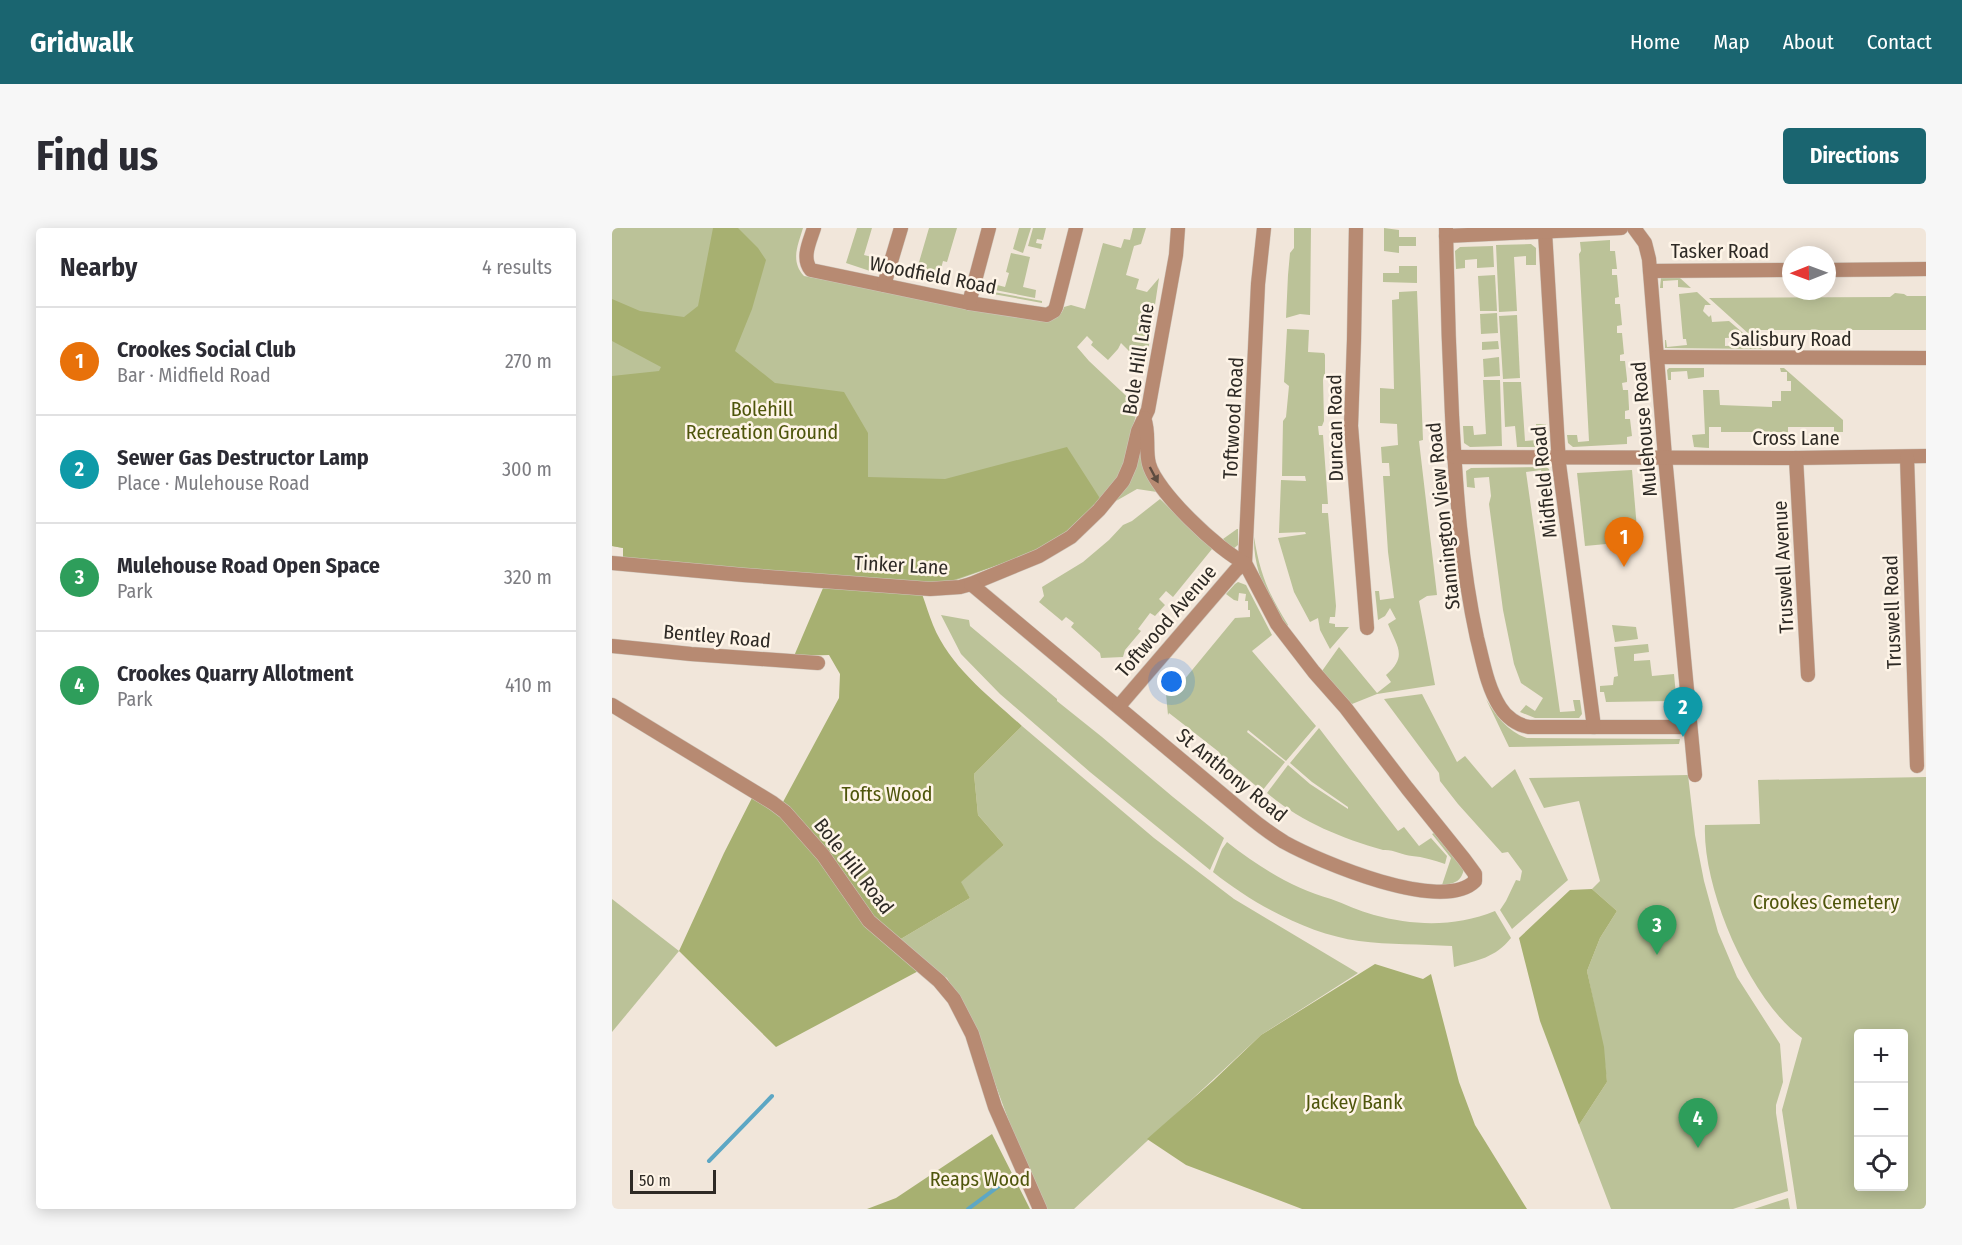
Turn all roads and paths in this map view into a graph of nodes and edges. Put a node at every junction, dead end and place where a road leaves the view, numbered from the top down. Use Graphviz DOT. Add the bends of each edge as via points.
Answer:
graph roads {
  1 [pos="814,228"];
  2 [pos="901,228"];
  3 [pos="989,228"];
  4 [pos="1076,228"];
  5 [pos="1178,228"];
  6 [pos="1264,228"];
  7 [pos="1356,228"];
  8 [pos="1621,228"];
  9 [pos="1634,228"];
  10 [pos="1446,232"];
  11 [pos="1545,232"];
  12 [pos="1926,269"];
  13 [pos="1782,270"];
  14 [pos="1836,270"];
  15 [pos="1650,271"];
  16 [pos="884,285"];
  17 [pos="969,303"];
  18 [pos="1657,357"];
  19 [pos="1926,358"];
  20 [pos="1144,418"];
  21 [pos="1558,456"];
  22 [pos="1926,456"];
  23 [pos="1454,457"];
  24 [pos="1665,457"];
  25 [pos="1907,457"];
  26 [pos="1796,458"];
  27 [pos="612,563"];
  28 [pos="1245,563"];
  29 [pos="971,584"];
  30 [pos="1367,628"];
  31 [pos="612,646"];
  32 [pos="818,663"];
  33 [pos="1808,675"];
  34 [pos="612,705"];
  35 [pos="1119,706"];
  36 [pos="1345,706"];
  37 [pos="1594,727"];
  38 [pos="1690,727"];
  39 [pos="1917,766"];
  40 [pos="1695,775"];
  41 [pos="1040,1209"];
  1 -- 16 [label="street, Woodfield Road" via="807,254 811,270"];
  2 -- 16 [label="street"];
  3 -- 17 [label="street"];
  4 -- 17 [label="street, Woodfield Road" via="1052,314"];
  5 -- 20 [label="street, Bole Hill Lane"];
  6 -- 28 [label="street, Toftwood Road"];
  7 -- 30 [label="street, Duncan Road" via="1351,426"];
  8 -- 11 [label="street"];
  9 -- 15 [label="street, Mulehouse Road" via="1645,243"];
  10 -- 11 [label="street"];
  10 -- 23 [label="street, Stannington View Road"];
  11 -- 21 [label="street, Midfield Road"];
  12 -- 14 [label="street"];
  13 -- 15 [label="street, Tasker Road"];
  15 -- 18 [label="street, Mulehouse Road"];
  16 -- 17 [label="street, Woodfield Road"];
  18 -- 19 [label="street, Salisbury Road"];
  18 -- 24 [label="street, Mulehouse Road"];
  20 -- 28 [label="street, Bole Hill Lane, one-way" via="1149,466 1161,487 1206,536"];
  20 -- 29 [label="street, Tinker Lane" via="1127,474 1089,521 1047,553"];
  21 -- 23 [label="street, Cross Lane"];
  21 -- 24 [label="street, Cross Lane"];
  21 -- 37 [label="street, Midfield Road"];
  22 -- 25 [label="street, Cross Lane"];
  23 -- 37 [label="street, Stannington View Road" via="1469,596 1486,674 1499,706 1510,719 1524,726"];
  24 -- 26 [label="street, Cross Lane"];
  24 -- 38 [label="street, Mulehouse Road"];
  25 -- 26 [label="street, Cross Lane"];
  25 -- 39 [label="street, Truswell Road"];
  26 -- 33 [label="street, Truswell Avenue"];
  27 -- 29 [label="street, Tinker Lane" via="930,590"];
  28 -- 35 [label="street, Toftwood Avenue"];
  28 -- 36 [label="street, Toftwood Road" via="1277,624"];
  29 -- 35 [label="street, St Anthony Road"];
  31 -- 32 [label="street, Bentley Road"];
  34 -- 41 [label="street, Bole Hill Road" via="786,812 823,855 869,921 939,981 954,999 972,1034 994,1107"];
  35 -- 36 [label="street, St Anthony Road" via="1247,815 1285,842 1392,885 1425,891 1469,887 1475,874"];
  37 -- 38 [label="street, Stannington View Road"];
  38 -- 40 [label="street, Mulehouse Road"];
}
